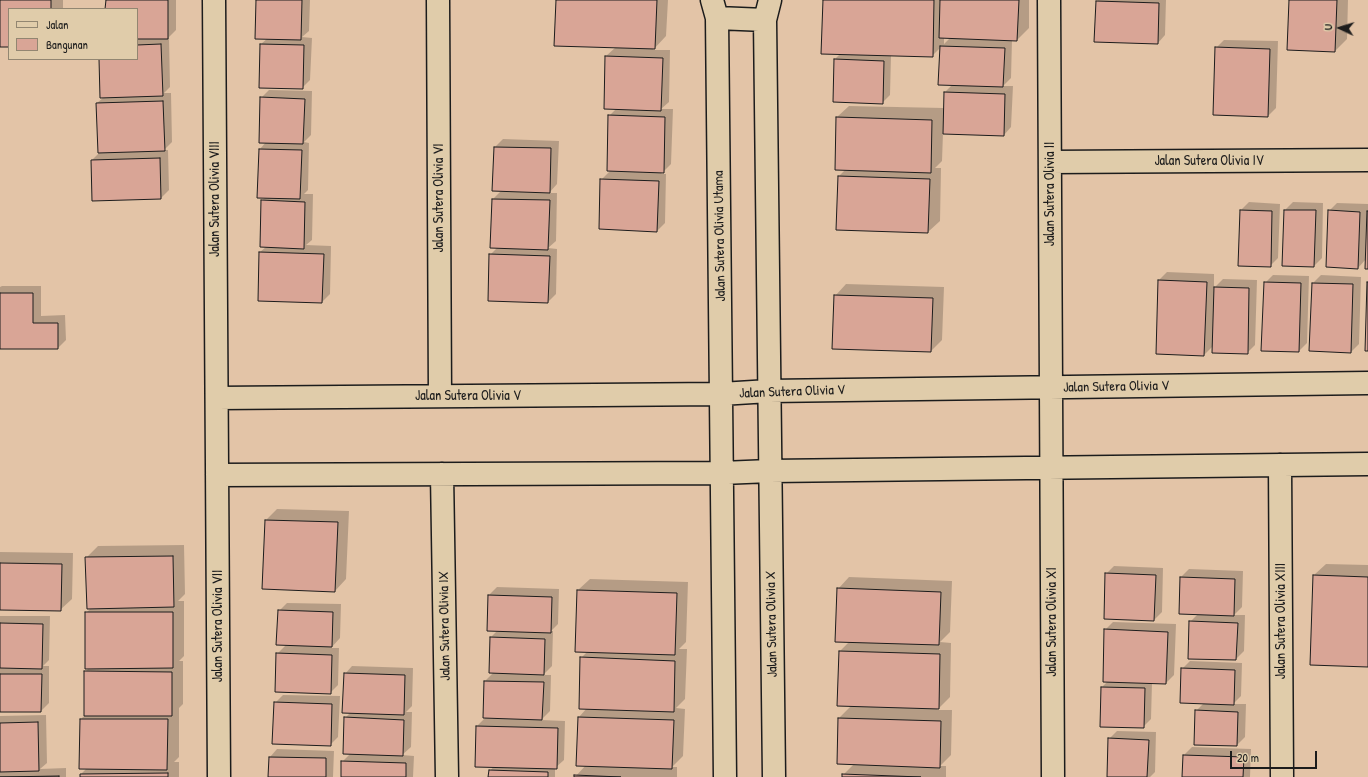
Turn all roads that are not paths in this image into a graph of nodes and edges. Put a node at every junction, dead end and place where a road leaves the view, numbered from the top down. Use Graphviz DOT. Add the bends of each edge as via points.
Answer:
graph roads {
  1 [pos="214,0"];
  2 [pos="438,0"];
  3 [pos="1049,0"];
  4 [pos="715,9"];
  5 [pos="767,10"];
  6 [pos="1368,160"];
  7 [pos="1050,162"];
  8 [pos="1368,383"];
  9 [pos="1051,388"];
  10 [pos="769,391"];
  11 [pos="721,394"];
  12 [pos="440,396"];
  13 [pos="217,398"];
  14 [pos="1368,464"];
  15 [pos="1280,465"];
  16 [pos="1051,468"];
  17 [pos="770,471"];
  18 [pos="722,473"];
  19 [pos="442,474"];
  20 [pos="217,475"];
  21 [pos="219,777"];
  22 [pos="447,777"];
  23 [pos="725,777"];
  24 [pos="774,777"];
  25 [pos="1053,777"];
  26 [pos="1282,777"];
  1 -- 13 [label="street, Jalan Sutera Olivia VIII"];
  2 -- 12 [label="street, Jalan Sutera Olivia VI"];
  3 -- 7 [label="street, Jalan Sutera Olivia II"];
  4 -- 5 [label="street"];
  4 -- 11 [label="street, Jalan Sutera Olivia Utama"];
  5 -- 10 [label="street"];
  6 -- 7 [label="street, Jalan Sutera Olivia IV"];
  7 -- 9 [label="street, Jalan Sutera Olivia II"];
  8 -- 9 [label="street, Jalan Sutera Olivia V"];
  9 -- 10 [label="street, Jalan Sutera Olivia V"];
  9 -- 16 [label="street, Jalan Sutera Olivia II"];
  10 -- 11 [label="street, Jalan Sutera Olivia V"];
  10 -- 17 [label="street"];
  11 -- 12 [label="street, Jalan Sutera Olivia V"];
  11 -- 18 [label="street, Jalan Sutera Olivia Utama"];
  12 -- 13 [label="street, Jalan Sutera Olivia V"];
  13 -- 20 [label="street, Jalan Sutera Olivia VIII"];
  14 -- 15 [label="street"];
  15 -- 16 [label="street"];
  15 -- 26 [label="street, Jalan Sutera Olivia XIII"];
  16 -- 17 [label="street"];
  16 -- 25 [label="street, Jalan Sutera Olivia XI"];
  17 -- 18 [label="street"];
  17 -- 24 [label="street, Jalan Sutera Olivia X"];
  18 -- 19 [label="street"];
  18 -- 23 [label="street"];
  19 -- 20 [label="street"];
  19 -- 22 [label="street, Jalan Sutera Olivia IX"];
  20 -- 21 [label="street, Jalan Sutera Olivia VII"];
}
